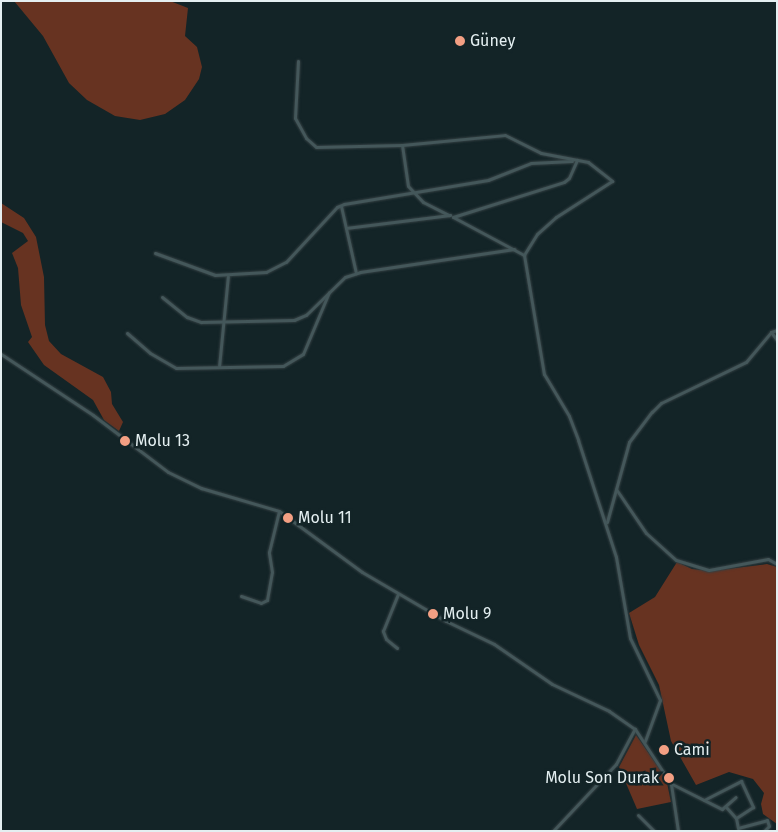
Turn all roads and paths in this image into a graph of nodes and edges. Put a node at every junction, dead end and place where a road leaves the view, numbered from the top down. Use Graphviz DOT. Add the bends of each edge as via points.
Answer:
graph roads {
  1 [pos="298,61"];
  2 [pos="402,144"];
  3 [pos="578,160"];
  4 [pos="414,194"];
  5 [pos="340,205"];
  6 [pos="346,228"];
  7 [pos="514,249"];
  8 [pos="155,253"];
  9 [pos="524,255"];
  10 [pos="356,273"];
  11 [pos="228,276"];
  12 [pos="330,290"];
  13 [pos="162,297"];
  14 [pos="224,322"];
  15 [pos="777,330"];
  16 [pos="128,332"];
  17 [pos="771,332"];
  18 [pos="777,340"];
  19 [pos="1,354"];
  20 [pos="219,366"];
  21 [pos="616,489"];
  22 [pos="279,510"];
  23 [pos="607,523"];
  24 [pos="777,564"];
  25 [pos="398,594"];
  26 [pos="241,596"];
  27 [pos="397,648"];
  28 [pos="635,729"];
  29 [pos="645,740"];
  30 [pos="671,784"];
  31 [pos="736,797"];
  32 [pos="704,800"];
  33 [pos="726,807"];
  34 [pos="638,815"];
  35 [pos="736,818"];
  36 [pos="553,831"];
  37 [pos="654,831"];
  38 [pos="678,831"];
  39 [pos="764,831"];
  1 -- 2 [label="street" via="295,114 311,144 324,149"];
  2 -- 3 [label="street" via="505,135 541,153"];
  2 -- 4 [label="street" via="408,186"];
  3 -- 4 [label="street" via="530,164 488,180"];
  3 -- 7 [label="street" via="564,182 453,217"];
  3 -- 9 [label="street" via="594,165 612,181 556,217 537,234"];
  4 -- 5 [label="street"];
  4 -- 6 [label="street" via="450,215"];
  5 -- 6 [label="street"];
  5 -- 11 [label="street" via="282,265 262,272"];
  6 -- 10 [label="street"];
  7 -- 9 [label="street"];
  7 -- 10 [label="street"];
  8 -- 11 [label="street" via="203,272"];
  9 -- 23 [label="street" via="544,374 569,416"];
  10 -- 12 [label="street"];
  11 -- 14 [label="street"];
  12 -- 14 [label="street" via="297,320"];
  12 -- 20 [label="street" via="319,321 297,360 278,367"];
  13 -- 14 [label="street" via="194,320"];
  14 -- 20 [label="street"];
  15 -- 17 [label="street"];
  16 -- 20 [label="street" via="172,367"];
  17 -- 18 [label="street"];
  17 -- 21 [label="street" via="746,362 661,404 652,412 629,442"];
  19 -- 22 [label="street" via="93,415 168,472 201,488"];
  21 -- 23 [label="street"];
  21 -- 24 [label="street" via="646,533 676,560 709,570 765,560"];
  22 -- 25 [label="street" via="362,572"];
  22 -- 26 [label="street" via="268,552 272,572 267,600 261,603"];
  23 -- 29 [label="street" via="630,638 660,700"];
  25 -- 27 [label="street" via="383,631 386,640"];
  25 -- 28 [label="street" via="494,644 552,684 609,711"];
  28 -- 29 [label="street"];
  28 -- 36 [label="street" via="616,764"];
  29 -- 30 [label="street"];
  30 -- 32 [label="street"];
  30 -- 38 [label="street"];
  31 -- 33 [label="street"];
  32 -- 33 [label="street" via="722,809"];
  32 -- 35 [label="street" via="741,780 753,807"];
  33 -- 35 [label="street"];
  34 -- 37 [label="street"];
  35 -- 39 [label="street" via="738,828 767,820 769,826"];
}
